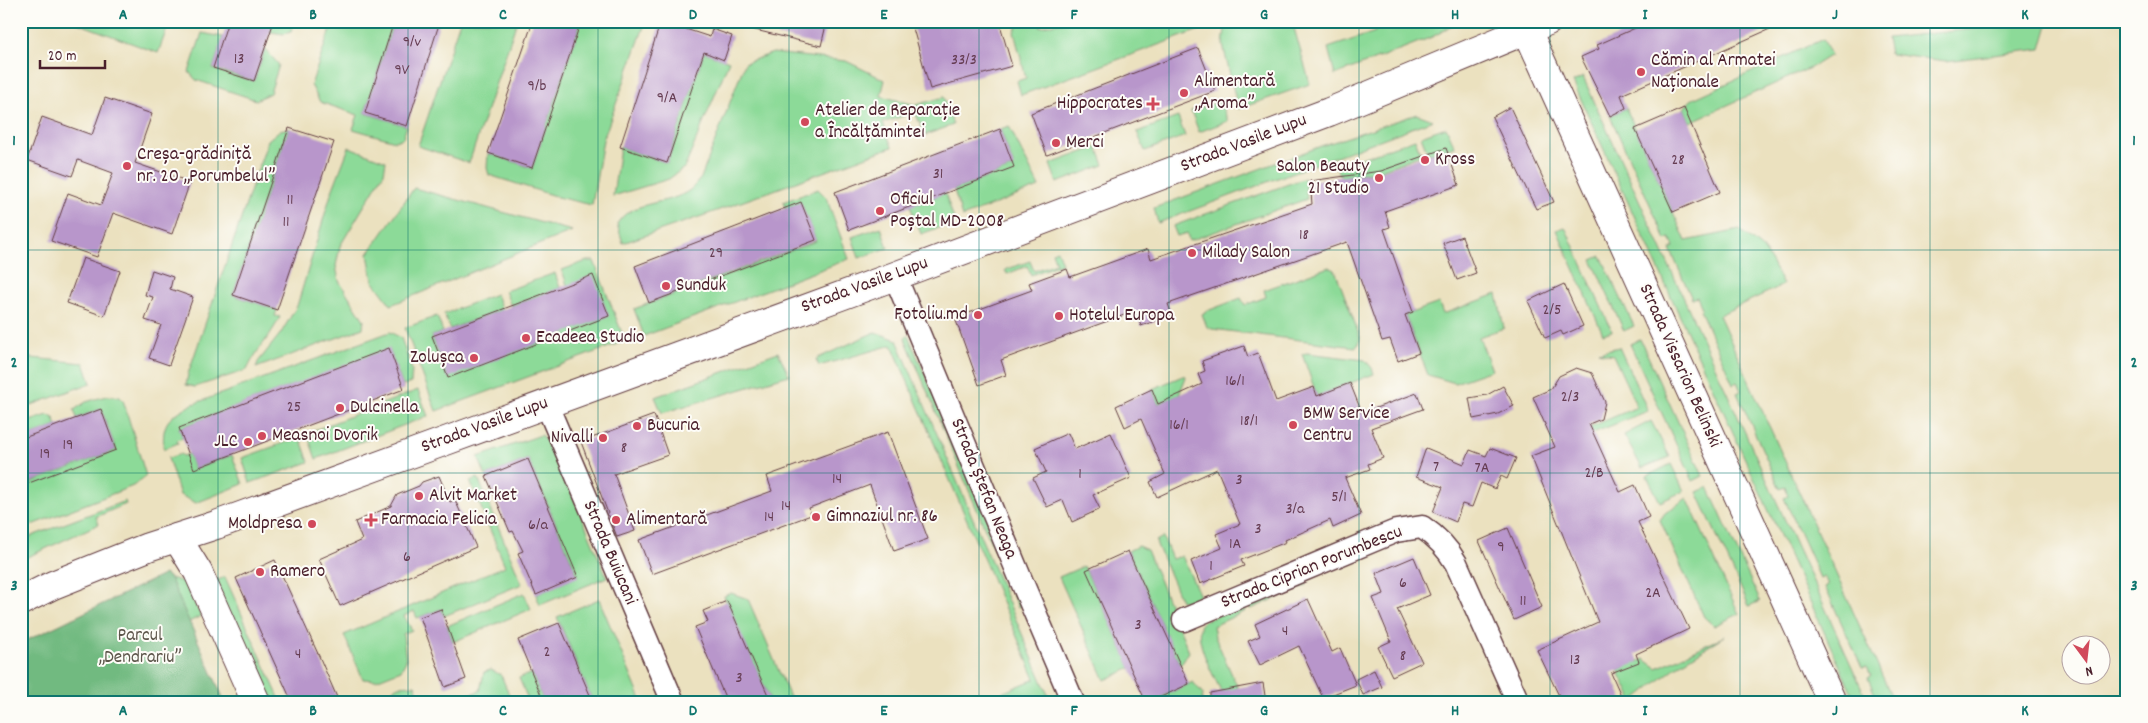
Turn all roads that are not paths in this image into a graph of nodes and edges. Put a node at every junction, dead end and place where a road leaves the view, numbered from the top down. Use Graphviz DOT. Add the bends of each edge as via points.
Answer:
graph roads {
  1 [pos="1532,24"];
  2 [pos="895,276"];
  3 [pos="546,404"];
  4 [pos="177,538"];
  5 [pos="21,601"];
  6 [pos="1184,620"];
  7 [pos="256,702"];
  8 [pos="672,702"];
  9 [pos="1073,702"];
  10 [pos="1518,702"];
  11 [pos="1832,702"];
  1 -- 2 [label="main road, Strada Vasile Lupu" via="1328,112"];
  1 -- 11 [label="main road, Strada Vissarion Belinski" via="1555,94"];
  2 -- 3 [label="main road, Strada Vasile Lupu"];
  2 -- 9 [label="street, Strada Ștefan Neaga"];
  3 -- 4 [label="main road, Strada Vasile Lupu"];
  3 -- 8 [label="street, Strada Buiucani"];
  4 -- 5 [label="main road, Strada Vasile Lupu" via="53,585"];
  4 -- 7 [label="main road" via="198,572"];
  6 -- 10 [label="street, Strada Ciprian Porumbescu" via="1396,531 1422,528 1436,537 1456,563"];
}
